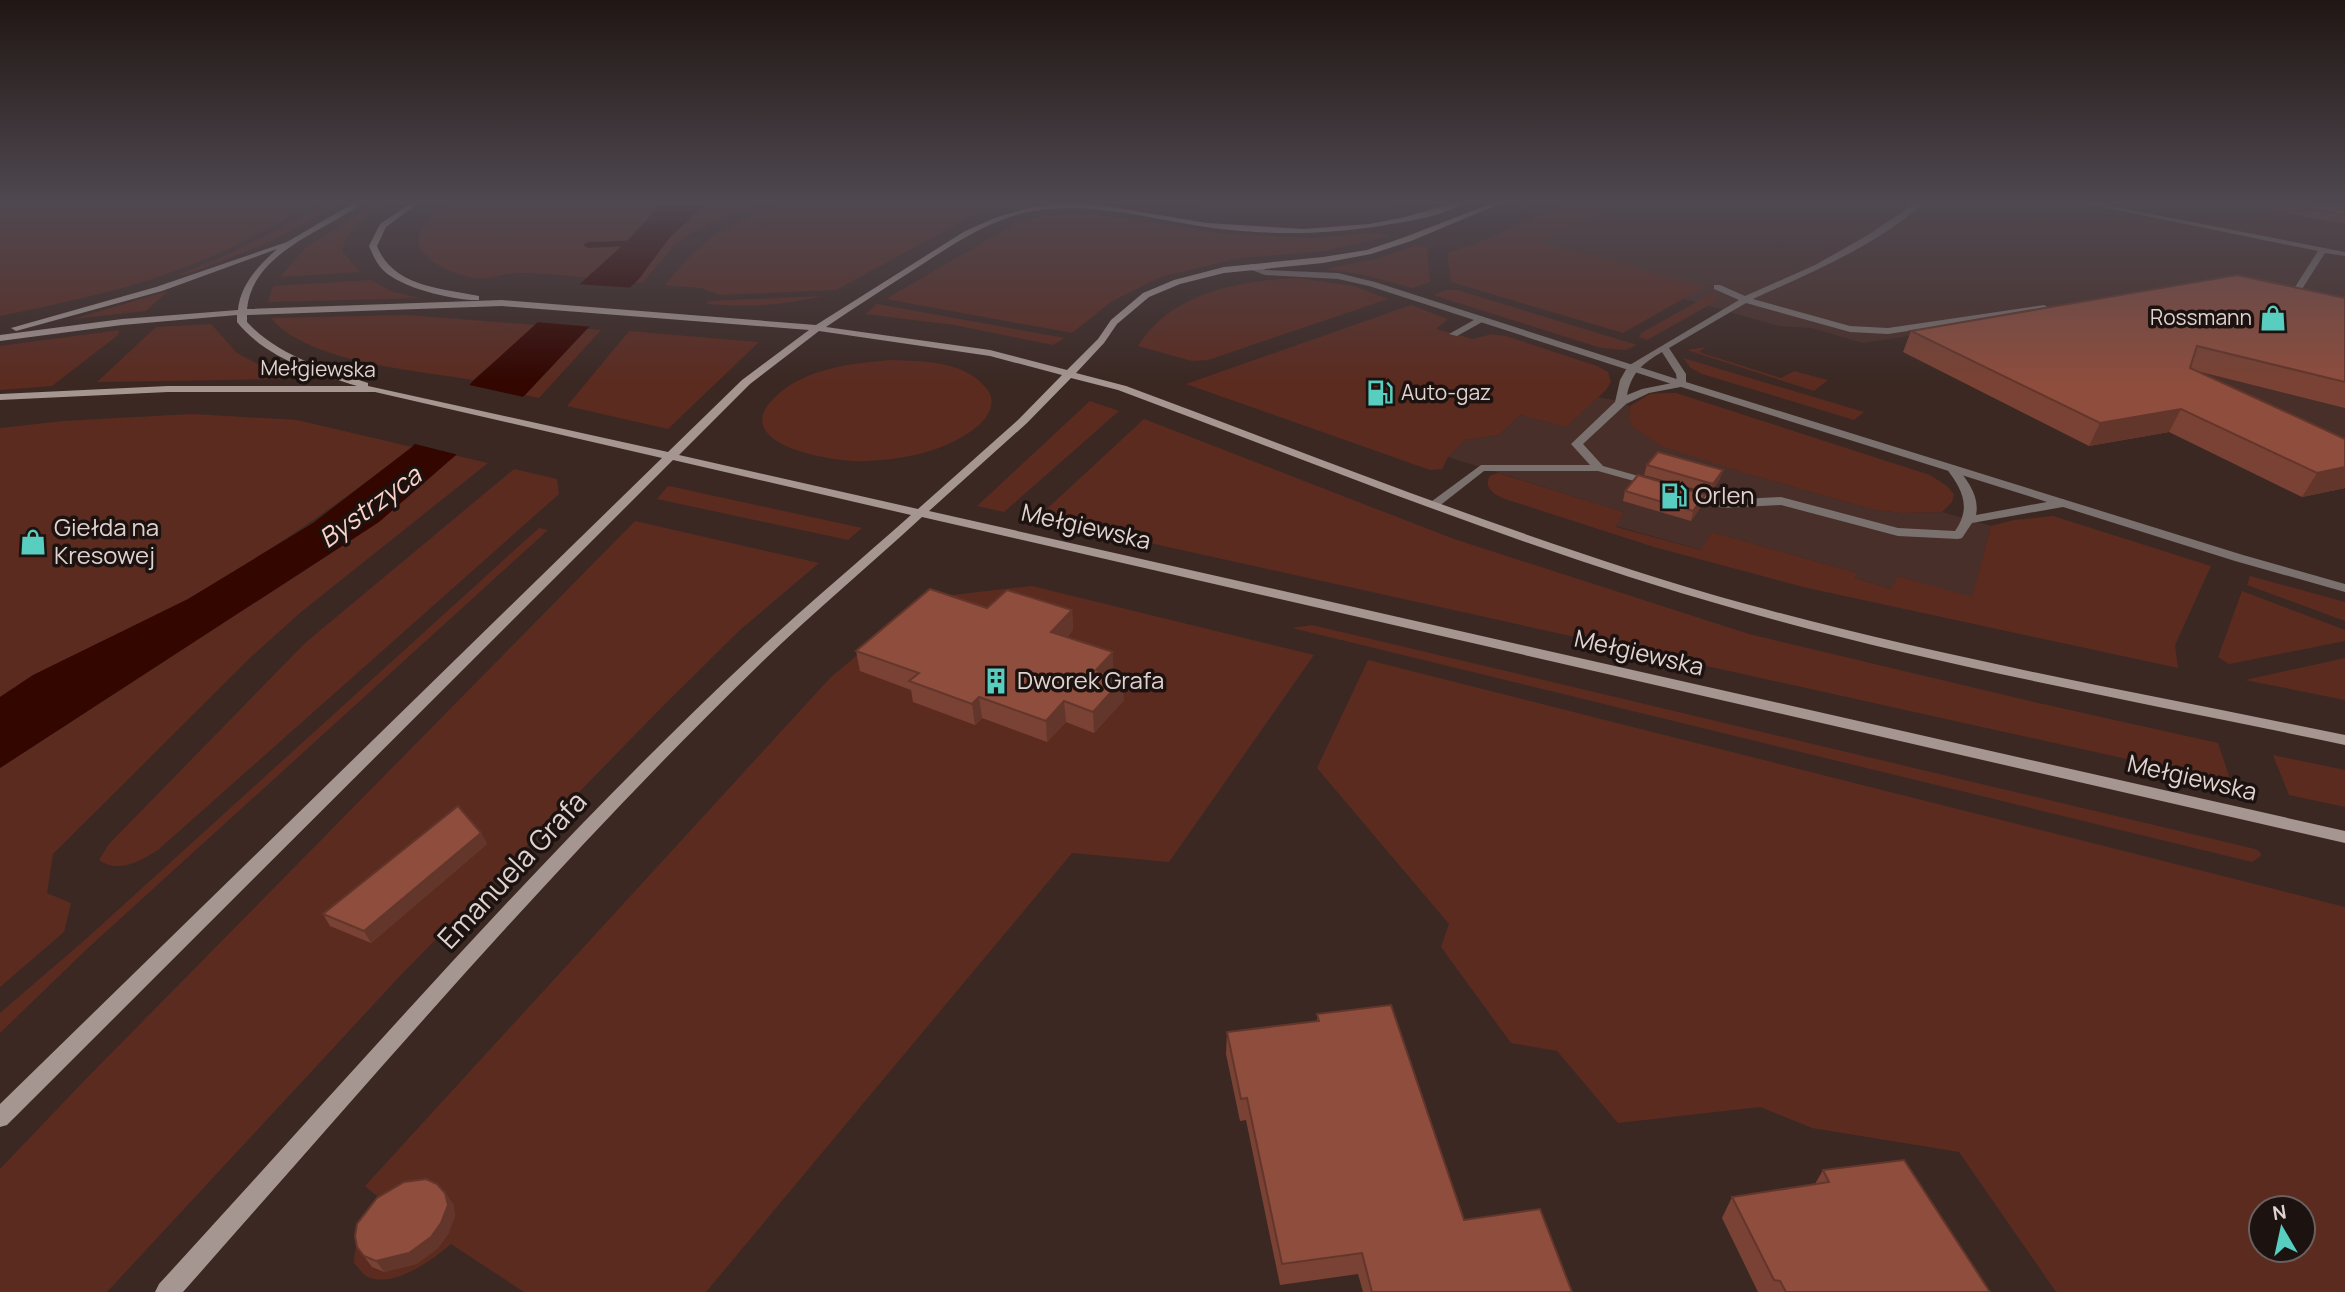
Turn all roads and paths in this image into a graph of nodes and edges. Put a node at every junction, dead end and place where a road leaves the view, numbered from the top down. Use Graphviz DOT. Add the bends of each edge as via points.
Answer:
graph roads {
  1 [pos="235,262"];
  2 [pos="270,262"];
  3 [pos="381,262"];
  4 [pos="920,262"];
  5 [pos="1300,262"];
  6 [pos="1826,262"];
  7 [pos="2315,262"];
  8 [pos="1252,267"];
  9 [pos="1717,287"];
  10 [pos="2280,295"];
  11 [pos="2292,298"];
  12 [pos="1746,300"];
  13 [pos="2305,300"];
  14 [pos="502,303"];
  15 [pos="2059,306"];
  16 [pos="243,312"];
  17 [pos="1481,319"];
  18 [pos="815,328"];
  19 [pos="0,332"];
  20 [pos="1454,334"];
  21 [pos="0,338"];
  22 [pos="1664,348"];
  23 [pos="1632,368"];
  24 [pos="1070,373"];
  25 [pos="1682,384"];
  26 [pos="375,389"];
  27 [pos="0,397"];
  28 [pos="1620,401"];
  29 [pos="671,458"];
  30 [pos="1599,468"];
  31 [pos="1952,468"];
  32 [pos="2063,503"];
  33 [pos="1434,504"];
  34 [pos="923,512"];
  35 [pos="1970,520"];
  36 [pos="2345,588"];
  37 [pos="2345,740"];
  38 [pos="2342,838"];
  39 [pos="0,1118"];
  40 [pos="167,1292"];
  1 -- 19 [label="main road" via="159,289"];
  2 -- 16 [label="main road" via="246,293"];
  3 -- 14 [label="main road" via="402,278 428,288"];
  4 -- 18 [label="main road"];
  5 -- 8 [label="main road, Emanuela Grafa"];
  6 -- 12 [label="street"];
  7 -- 11 [label="street"];
  8 -- 17 [label="street" via="1265,272 1338,276"];
  8 -- 24 [label="main road, Emanuela Grafa" via="1199,275 1146,295"];
  9 -- 12 [label="street"];
  10 -- 11 [label="street"];
  11 -- 13 [label="street"];
  12 -- 15 [label="street" via="1850,329 1888,331"];
  12 -- 22 [label="street"];
  14 -- 16 [label="main road"];
  14 -- 18 [label="main road"];
  16 -- 21 [label="main road"];
  16 -- 26 [label="main road" via="242,322 248,331 270,347"];
  17 -- 20 [label="street"];
  17 -- 23 [label="street"];
  18 -- 24 [label="main road" via="990,353"];
  18 -- 29 [label="main road" via="746,382"];
  22 -- 23 [label="street"];
  22 -- 25 [label="street" via="1681,374"];
  23 -- 25 [label="street"];
  23 -- 28 [label="street"];
  24 -- 33 [label="main road" via="1148,397"];
  24 -- 34 [label="main road, Emanuela Grafa"];
  25 -- 28 [label="street" via="1640,391"];
  25 -- 31 [label="street"];
  26 -- 27 [label="main road, Mełgiewska" via="168,389"];
  26 -- 29 [label="main road, Mełgiewska"];
  28 -- 30 [label="street" via="1577,444"];
  29 -- 34 [label="main road, Mełgiewska"];
  29 -- 39 [label="main road"];
  30 -- 33 [label="street" via="1481,468"];
  30 -- 35 [label="street" via="1723,504 1781,501 1898,532 1958,535"];
  31 -- 32 [label="street"];
  31 -- 35 [label="street" via="1969,494"];
  32 -- 35 [label="street"];
  32 -- 36 [label="street"];
  33 -- 37 [label="main road" via="1556,549 1740,606 1994,667"];
  34 -- 38 [label="main road, Mełgiewska"];
  34 -- 40 [label="main road, Emanuela Grafa" via="755,661 593,823"];
}
